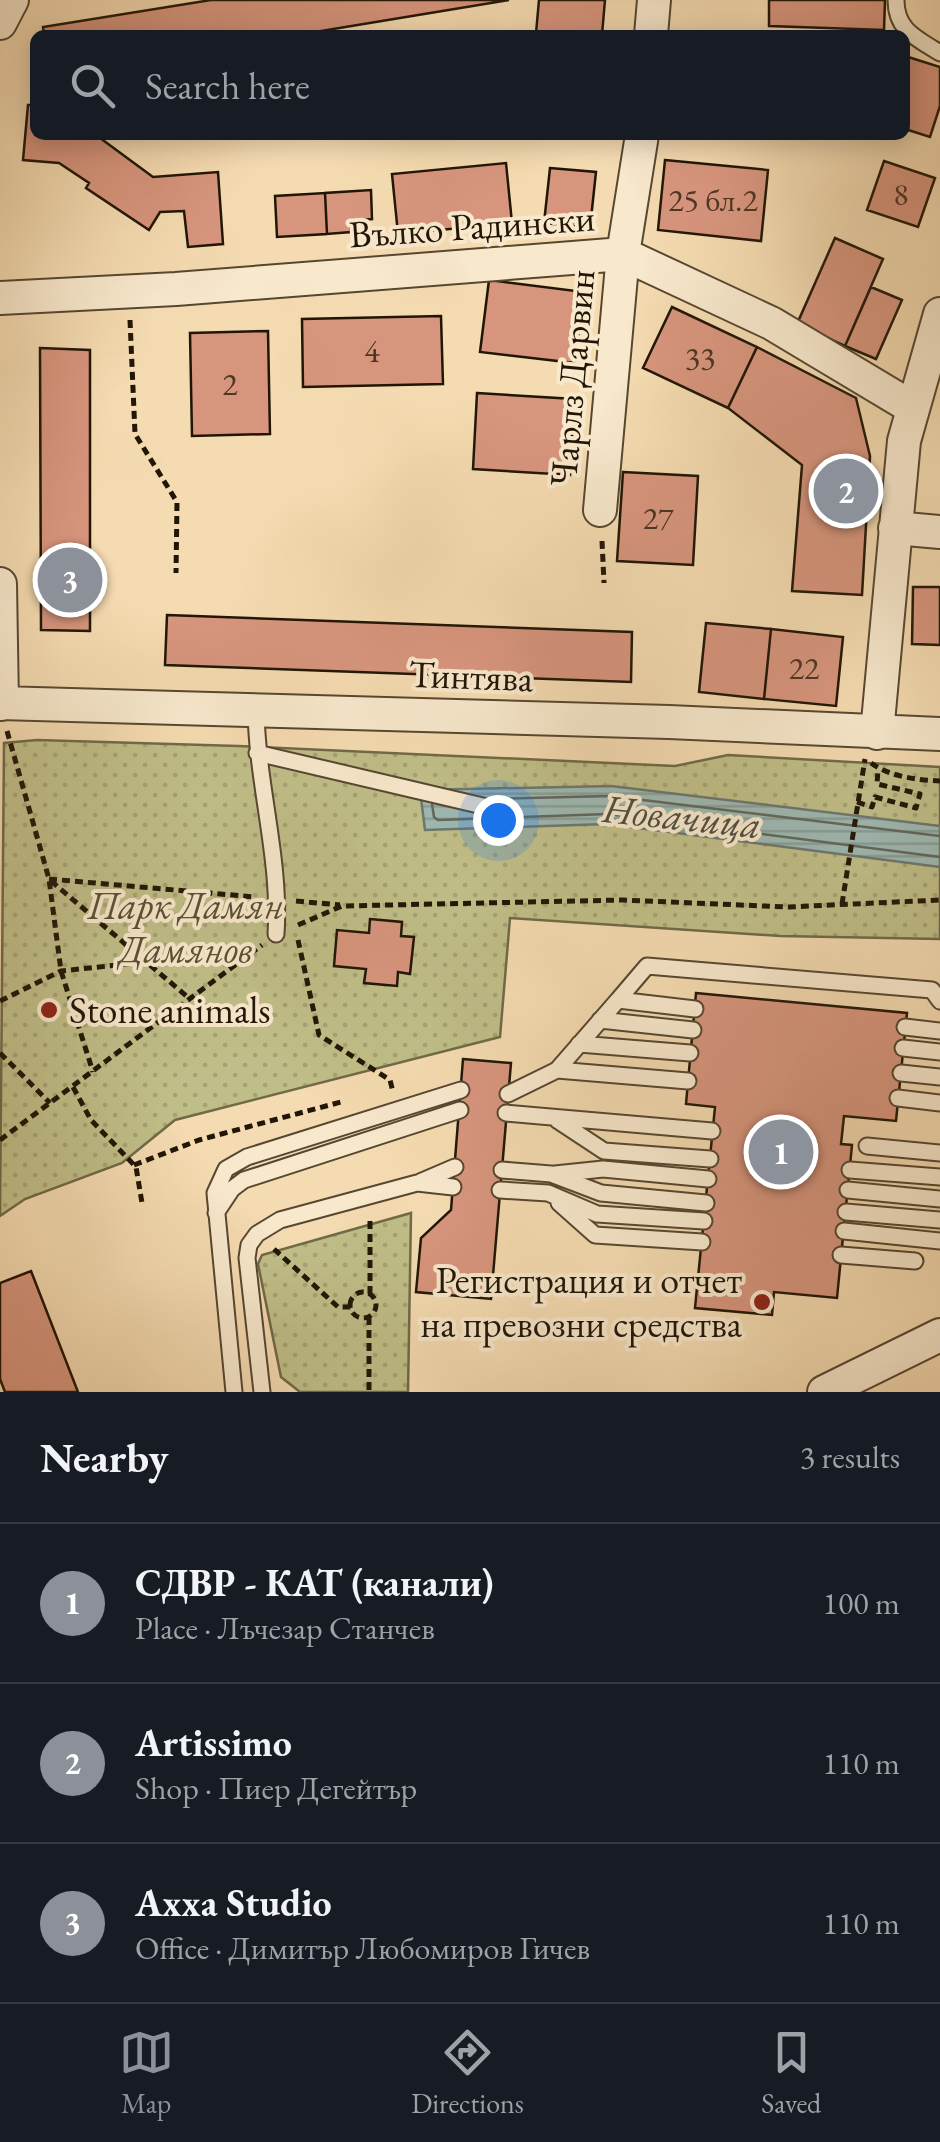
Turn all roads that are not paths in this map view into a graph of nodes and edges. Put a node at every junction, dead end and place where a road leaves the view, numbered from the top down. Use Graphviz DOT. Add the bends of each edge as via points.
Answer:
graph roads {
  1 [pos="12,0"];
  2 [pos="654,0"];
  3 [pos="896,0"];
  4 [pos="0,23"];
  5 [pos="651,30"];
  6 [pos="903,30"];
  7 [pos="910,34"];
  8 [pos="940,52"];
  9 [pos="641,140"];
  10 [pos="623,254"];
  11 [pos="0,298"];
  12 [pos="940,314"];
  13 [pos="912,408"];
  14 [pos="600,510"];
  15 [pos="896,528"];
  16 [pos="940,532"];
  17 [pos="0,584"];
  18 [pos="1,704"];
  19 [pos="256,710"];
  20 [pos="877,733"];
  21 [pos="940,734"];
  22 [pos="257,753"];
  23 [pos="487,807"];
  24 [pos="276,934"];
  25 [pos="618,1000"];
  26 [pos="940,1002"];
  27 [pos="695,1009"];
  28 [pos="600,1020"];
  29 [pos="905,1027"];
  30 [pos="693,1030"];
  31 [pos="940,1031"];
  32 [pos="580,1044"];
  33 [pos="904,1048"];
  34 [pos="940,1052"];
  35 [pos="690,1053"];
  36 [pos="556,1070"];
  37 [pos="901,1073"];
  38 [pos="940,1077"];
  39 [pos="688,1081"];
  40 [pos="461,1090"];
  41 [pos="508,1094"];
  42 [pos="898,1098"];
  43 [pos="940,1103"];
  44 [pos="460,1110"];
  45 [pos="506,1113"];
  46 [pos="554,1118"];
  47 [pos="712,1132"];
  48 [pos="867,1146"];
  49 [pos="940,1154"];
  50 [pos="710,1159"];
  51 [pos="455,1167"];
  52 [pos="502,1170"];
  53 [pos="850,1170"];
  54 [pos="551,1174"];
  55 [pos="940,1178"];
  56 [pos="708,1180"];
  57 [pos="416,1183"];
  58 [pos="453,1187"];
  59 [pos="500,1190"];
  60 [pos="848,1190"];
  61 [pos="548,1193"];
  62 [pos="940,1199"];
  63 [pos="706,1203"];
  64 [pos="216,1212"];
  65 [pos="846,1212"];
  66 [pos="940,1220"];
  67 [pos="704,1221"];
  68 [pos="844,1230"];
  69 [pos="940,1241"];
  70 [pos="702,1242"];
  71 [pos="841,1255"];
  72 [pos="915,1261"];
  73 [pos="940,1335"];
  74 [pos="234,1392"];
  75 [pos="262,1392"];
  76 [pos="824,1392"];
  1 -- 4 [label="street"];
  2 -- 5 [label="street"];
  3 -- 6 [label="lane"];
  7 -- 8 [label="lane"];
  9 -- 10 [label="street, Чарлз Дарвин"];
  10 -- 11 [label="street, Вълко Радински"];
  10 -- 13 [label="street, Вълко Радински" via="771,323"];
  10 -- 14 [label="street, Чарлз Дарвин"];
  12 -- 13 [label="street"];
  13 -- 15 [label="street"];
  15 -- 16 [label="street"];
  15 -- 20 [label="street"];
  17 -- 18 [label="street"];
  18 -- 19 [label="street, Тинтява"];
  19 -- 20 [label="street, Тинтява"];
  19 -- 22 [label="lane"];
  20 -- 21 [label="street, Тинтява"];
  22 -- 23 [label="lane"];
  22 -- 24 [label="lane" via="278,899"];
  25 -- 26 [label="lane" via="647,966 932,990"];
  25 -- 27 [label="lane"];
  25 -- 28 [label="lane"];
  28 -- 30 [label="lane"];
  28 -- 32 [label="lane"];
  29 -- 31 [label="lane"];
  32 -- 35 [label="lane"];
  32 -- 36 [label="lane"];
  33 -- 34 [label="lane"];
  36 -- 39 [label="lane"];
  36 -- 41 [label="lane"];
  37 -- 38 [label="lane"];
  40 -- 64 [label="lane" via="235,1163 219,1179"];
  42 -- 43 [label="lane"];
  44 -- 64 [label="lane" via="244,1180"];
  45 -- 46 [label="lane"];
  46 -- 47 [label="lane"];
  46 -- 50 [label="lane" via="604,1151"];
  48 -- 49 [label="lane"];
  51 -- 57 [label="lane"];
  52 -- 54 [label="lane"];
  53 -- 55 [label="lane"];
  54 -- 56 [label="lane" via="603,1169"];
  54 -- 63 [label="lane" via="601,1193"];
  57 -- 58 [label="lane"];
  57 -- 75 [label="lane" via="280,1220 257,1234 247,1258"];
  59 -- 61 [label="lane"];
  60 -- 62 [label="lane"];
  61 -- 67 [label="lane" via="596,1214"];
  61 -- 70 [label="lane" via="595,1235"];
  64 -- 74 [label="lane"];
  65 -- 66 [label="lane"];
  68 -- 69 [label="lane"];
  71 -- 72 [label="lane"];
  73 -- 76 [label="street"];
}
